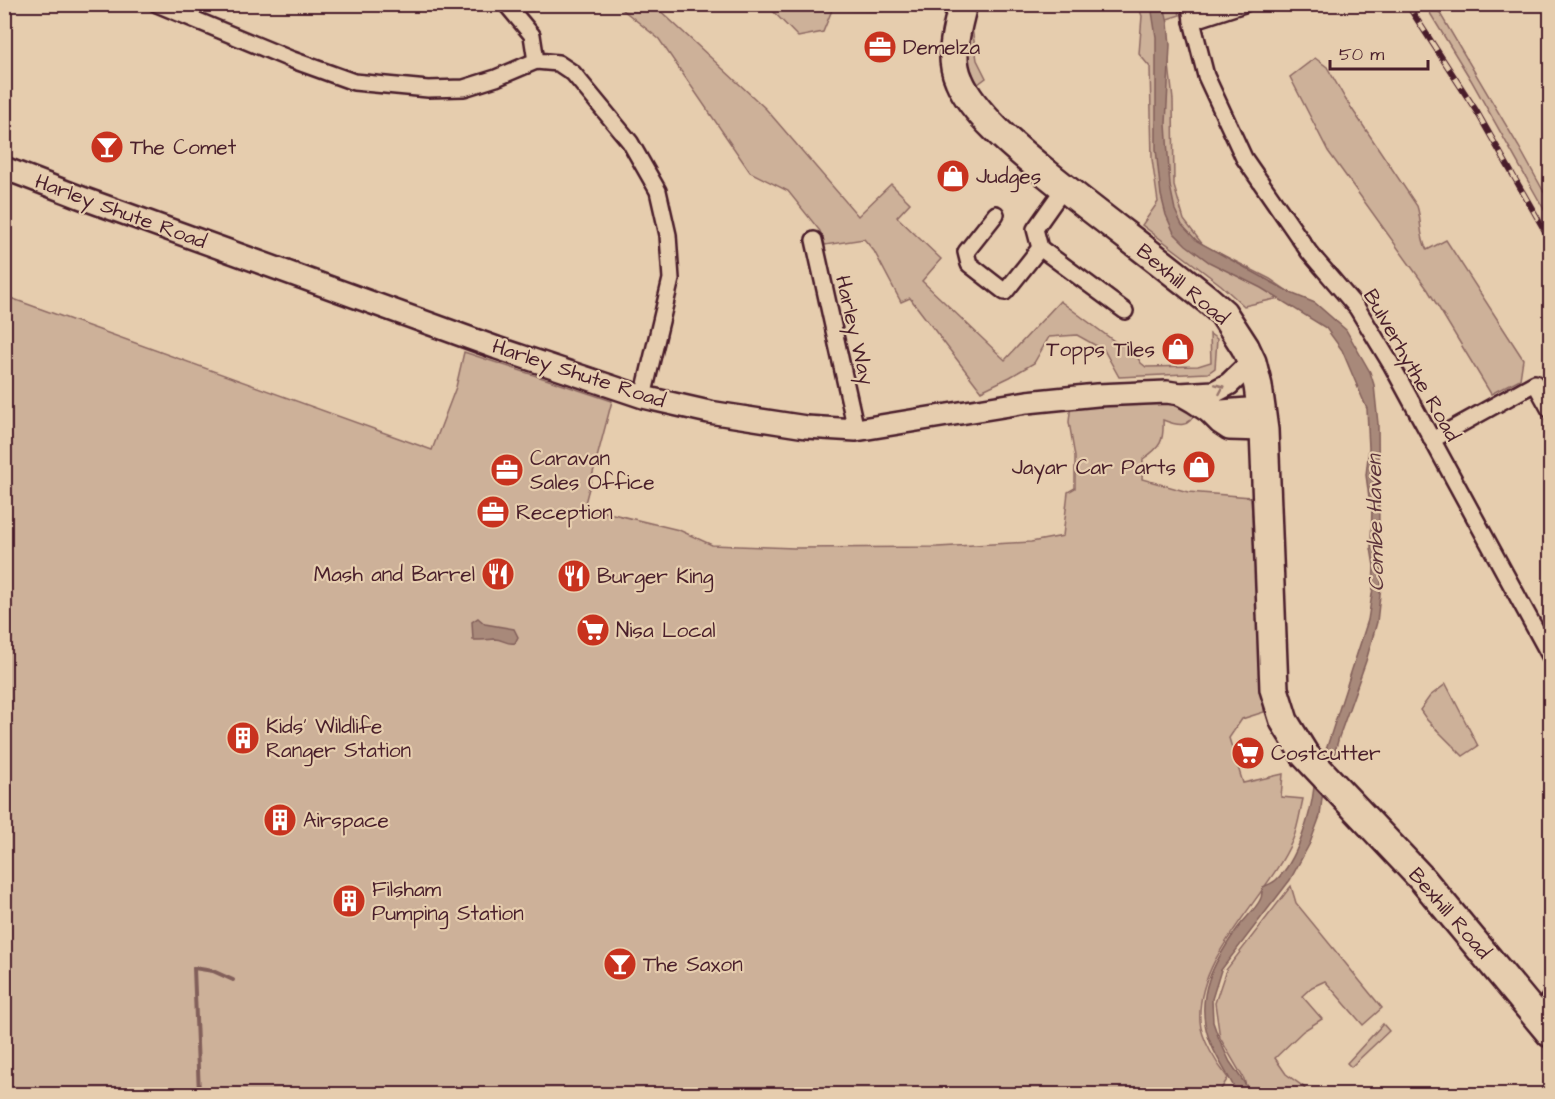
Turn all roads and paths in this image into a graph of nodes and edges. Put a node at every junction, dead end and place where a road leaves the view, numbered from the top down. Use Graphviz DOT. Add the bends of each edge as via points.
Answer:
graph roads {
  1 [pos="157,4"];
  2 [pos="506,4"];
  3 [pos="963,4"];
  4 [pos="1190,4"];
  5 [pos="1244,4"];
  6 [pos="1192,21"];
  7 [pos="536,62"];
  8 [pos="4,168"];
  9 [pos="1064,188"];
  10 [pos="996,214"];
  11 [pos="814,240"];
  12 [pos="1040,248"];
  13 [pos="1125,311"];
  14 [pos="1252,362"];
  15 [pos="1180,394"];
  16 [pos="643,396"];
  17 [pos="1551,410"];
  18 [pos="1263,419"];
  19 [pos="856,430"];
  20 [pos="1432,440"];
  21 [pos="1551,656"];
  22 [pos="1546,1016"];
  1 -- 7 [label="street" via="354,82 464,88"];
  2 -- 7 [label="street" via="532,35"];
  3 -- 9 [label="highway, Bexhill Road" via="954,65 964,90 993,128"];
  4 -- 6 [label="street, Bulverhythe Road"];
  5 -- 6 [label="street"];
  6 -- 20 [label="street, Bulverhythe Road" via="1206,76 1244,158 1309,252 1357,308"];
  7 -- 16 [label="street" via="558,63 573,74 630,142 658,191 668,235 671,279"];
  8 -- 16 [label="main road, Harley Shute Road" via="497,348"];
  9 -- 12 [label="street" via="1035,230"];
  9 -- 14 [label="highway, Bexhill Road" via="1223,313"];
  10 -- 12 [label="street" via="966,252 969,264 1005,292"];
  11 -- 19 [label="street, Harley Way"];
  12 -- 13 [label="street"];
  15 -- 14 [label="main road, Harley Shute Road, one-way" via="1223,388"];
  14 -- 18 [label="highway, Bexhill Road"];
  15 -- 18 [label="main road, Harley Shute Road" via="1229,429"];
  15 -- 19 [label="main road, Harley Shute Road" via="1108,394 1027,402"];
  16 -- 19 [label="main road, Harley Shute Road" via="709,412 806,427"];
  17 -- 20 [label="street" via="1535,382"];
  18 -- 22 [label="highway, Bexhill Road" via="1274,689 1284,721 1305,755"];
  20 -- 21 [label="street, Bulverhythe Road"];
}
